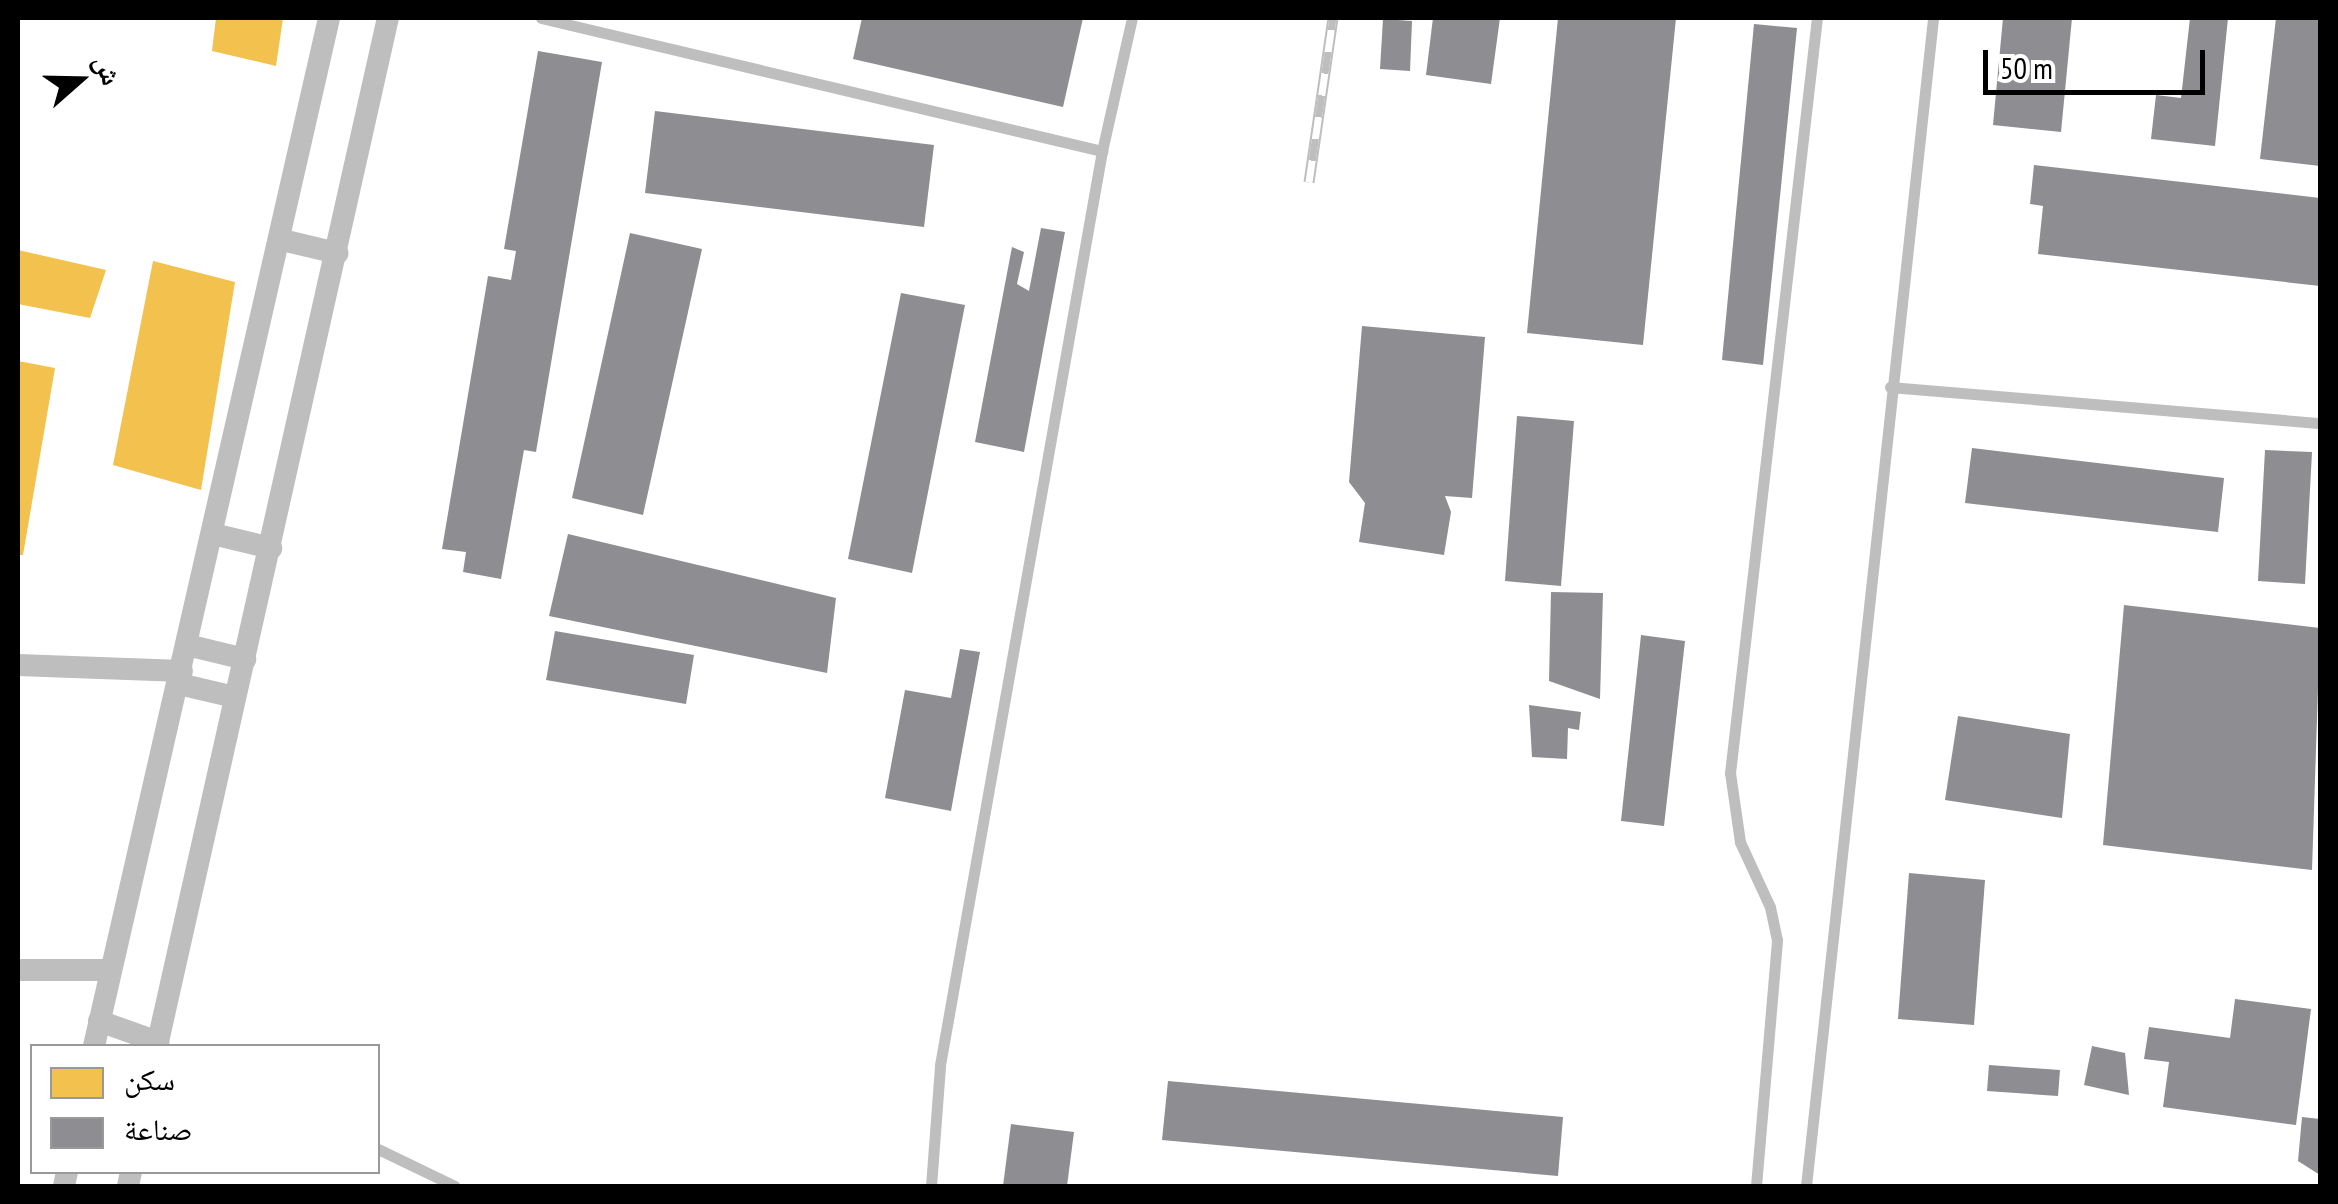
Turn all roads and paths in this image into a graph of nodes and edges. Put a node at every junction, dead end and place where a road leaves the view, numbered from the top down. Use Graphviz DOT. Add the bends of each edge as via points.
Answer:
graph roads {
  1 [pos="329,18"];
  2 [pos="388,18"];
  3 [pos="540,18"];
  4 [pos="1132,18"];
  5 [pos="1818,18"];
  6 [pos="1933,18"];
  7 [pos="1102,151"];
  8 [pos="282,240"];
  9 [pos="338,253"];
  10 [pos="1890,386"];
  11 [pos="2320,423"];
  12 [pos="213,534"];
  13 [pos="271,548"];
  14 [pos="187,645"];
  15 [pos="245,659"];
  16 [pos="18,664"];
  17 [pos="180,678"];
  18 [pos="235,697"];
  19 [pos="18,970"];
  20 [pos="110,970"];
  21 [pos="99,1020"];
  22 [pos="94,1044"];
  23 [pos="158,1044"];
  24 [pos="160,1044"];
  25 [pos="380,1150"];
  26 [pos="455,1186"];
  27 [pos="931,1186"];
  28 [pos="1756,1186"];
  29 [pos="1806,1186"];
  1 -- 8 [label="street"];
  2 -- 9 [label="street"];
  3 -- 7 [label="lane"];
  4 -- 7 [label="lane"];
  5 -- 28 [label="lane" via="1730,772 1740,842 1770,906 1776,940"];
  6 -- 10 [label="lane"];
  7 -- 27 [label="lane" via="940,1065"];
  8 -- 9 [label="street"];
  8 -- 12 [label="street"];
  9 -- 13 [label="street"];
  10 -- 11 [label="lane"];
  10 -- 29 [label="lane"];
  12 -- 13 [label="street"];
  12 -- 14 [label="street"];
  13 -- 15 [label="street"];
  14 -- 15 [label="street"];
  14 -- 17 [label="street"];
  15 -- 18 [label="street"];
  16 -- 17 [label="street"];
  17 -- 18 [label="street"];
  17 -- 20 [label="street"];
  18 -- 24 [label="street"];
  19 -- 20 [label="street"];
  20 -- 21 [label="street"];
  21 -- 22 [label="street"];
  21 -- 23 [label="street"];
  25 -- 26 [label="lane"];
}
